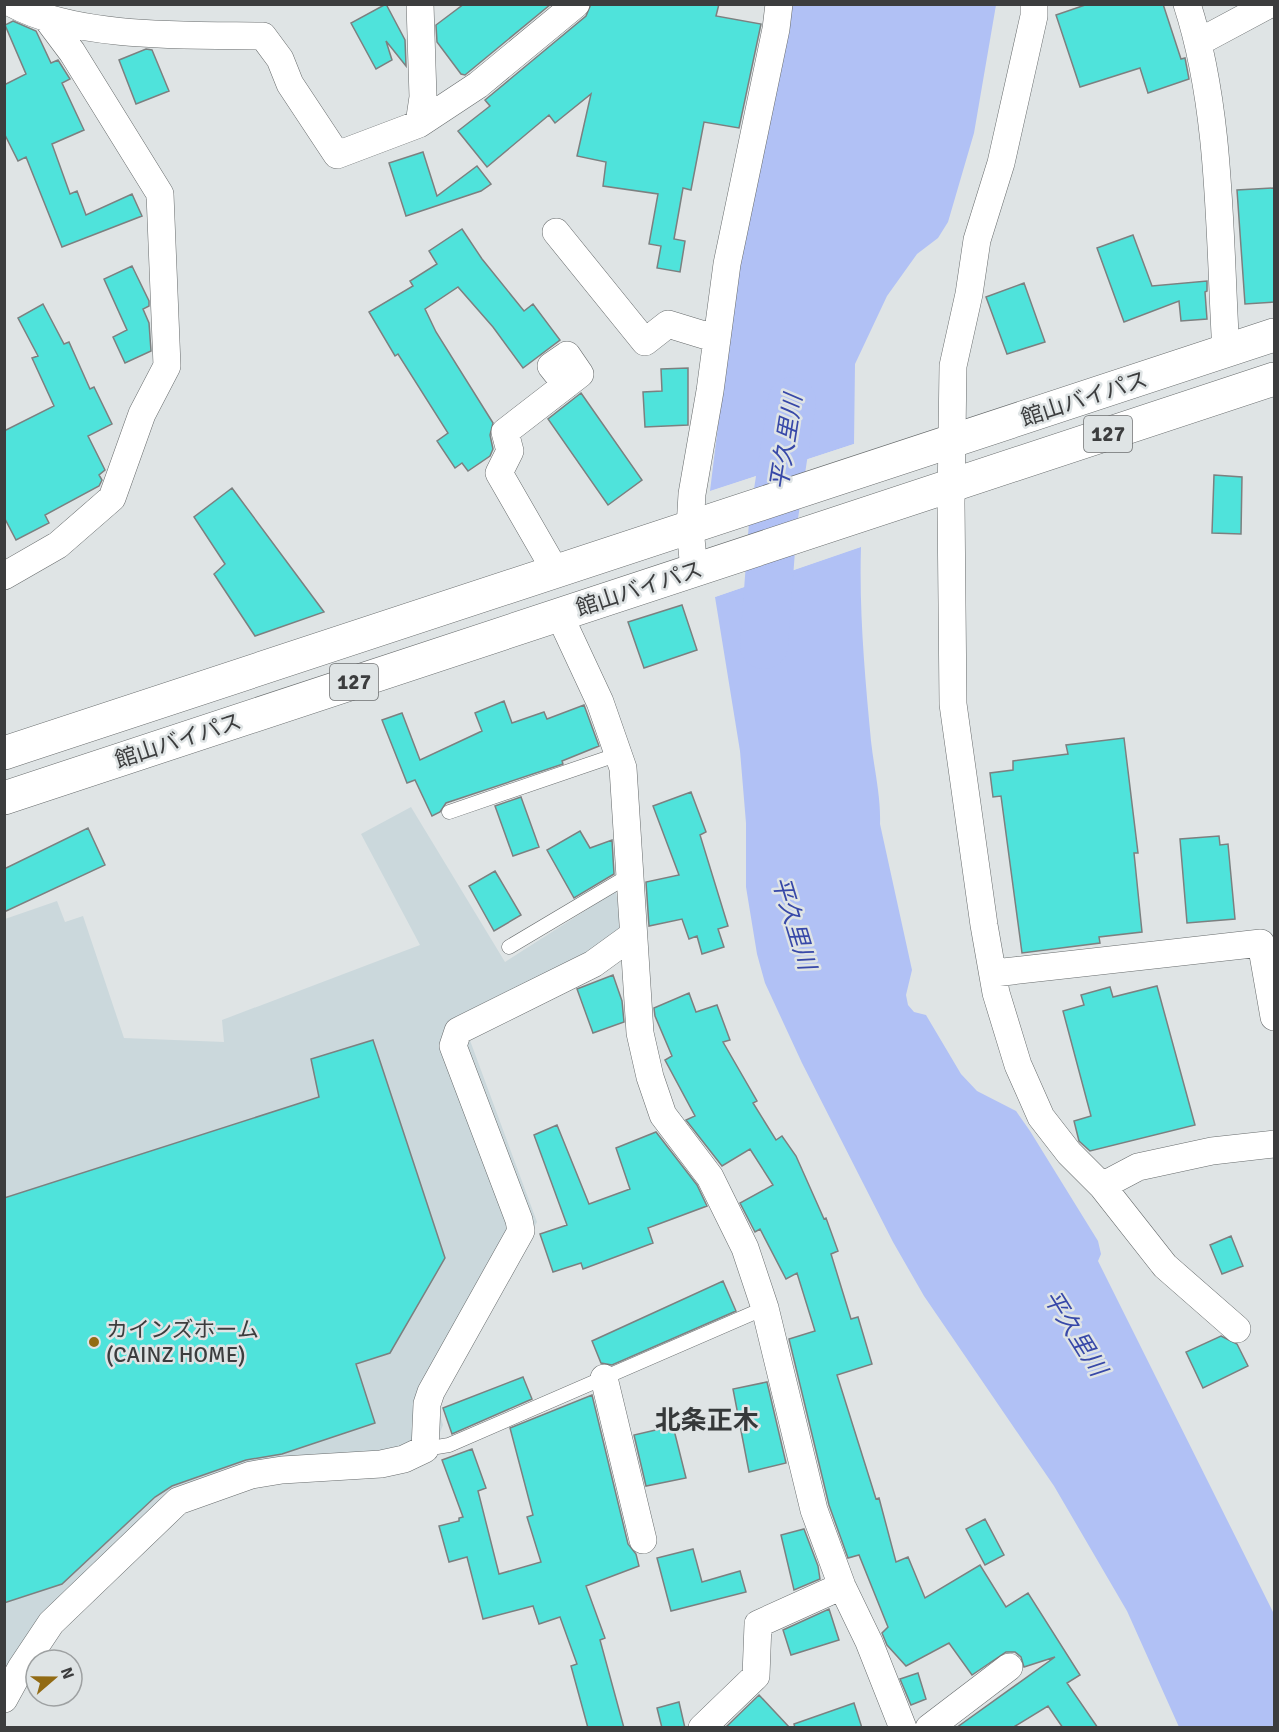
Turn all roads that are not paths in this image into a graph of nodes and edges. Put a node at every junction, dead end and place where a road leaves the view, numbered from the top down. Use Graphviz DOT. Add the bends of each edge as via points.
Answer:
graph roads {
  1 [pos="13,4"];
  2 [pos="420,4"];
  3 [pos="576,4"];
  4 [pos="779,4"];
  5 [pos="1034,4"];
  6 [pos="1187,4"];
  7 [pos="1270,4"];
  8 [pos="48,20"];
  9 [pos="1199,42"];
  10 [pos="419,124"];
  11 [pos="556,232"];
  12 [pos="1275,335"];
  13 [pos="717,339"];
  14 [pos="1226,352"];
  15 [pos="1275,379"];
  16 [pos="566,385"];
  17 [pos="947,443"];
  18 [pos="946,488"];
  19 [pos="697,526"];
  20 [pos="699,568"];
  21 [pos="556,572"];
  22 [pos="4,576"];
  23 [pos="559,614"];
  24 [pos="4,753"];
  25 [pos="620,754"];
  26 [pos="4,798"];
  27 [pos="449,812"];
  28 [pos="630,875"];
  29 [pos="633,935"];
  30 [pos="509,946"];
  31 [pos="994,973"];
  32 [pos="1275,1017"];
  33 [pos="1275,1144"];
  34 [pos="1102,1186"];
  35 [pos="765,1308"];
  36 [pos="1238,1329"];
  37 [pos="604,1378"];
  38 [pos="424,1449"];
  39 [pos="643,1540"];
  40 [pos="842,1586"];
  41 [pos="1009,1667"];
  42 [pos="4,1699"];
  43 [pos="702,1728"];
  44 [pos="903,1728"];
  45 [pos="929,1728"];
  1 -- 8 [label="street"];
  2 -- 10 [label="street" via="423,97"];
  3 -- 10 [label="street" via="478,85"];
  4 -- 13 [label="street" via="727,264"];
  5 -- 17 [label="street" via="1002,163 977,240 959,330"];
  6 -- 9 [label="street"];
  7 -- 9 [label="street"];
  8 -- 10 [label="street" via="109,29 263,36 338,155"];
  8 -- 22 [label="street" via="160,194 167,366 142,414 112,498 58,545"];
  9 -- 14 [label="street" via="1211,114"];
  11 -- 13 [label="street" via="645,342 668,324"];
  12 -- 14 [label="highway, 館山バイパス / 127"];
  13 -- 19 [label="street" via="692,494"];
  14 -- 17 [label="highway, 館山バイパス / 127"];
  15 -- 18 [label="highway, 館山バイパス / 127"];
  16 -- 21 [label="street" via="505,432 510,451 499,473"];
  17 -- 18 [label="street"];
  17 -- 19 [label="highway, 館山バイパス / 127"];
  18 -- 20 [label="highway, 館山バイパス / 127"];
  18 -- 31 [label="street" via="953,704"];
  19 -- 20 [label="street"];
  19 -- 21 [label="highway, 館山バイパス / 127"];
  20 -- 23 [label="highway, 館山バイパス / 127"];
  21 -- 24 [label="highway, 館山バイパス / 127"];
  23 -- 25 [label="street"];
  23 -- 26 [label="highway, 館山バイパス / 127"];
  25 -- 27 [label="lane"];
  25 -- 28 [label="street"];
  28 -- 29 [label="street"];
  28 -- 30 [label="lane"];
  29 -- 35 [label="street" via="640,1033 663,1115 710,1177 744,1248"];
  29 -- 38 [label="street" via="592,964 458,1031 453,1046 521,1230 431,1392"];
  31 -- 32 [label="street" via="1261,943"];
  31 -- 34 [label="street" via="996,993 1018,1065 1041,1117 1069,1154"];
  33 -- 34 [label="street" via="1212,1151 1138,1167"];
  34 -- 36 [label="street" via="1165,1266"];
  35 -- 37 [label="lane"];
  35 -- 40 [label="street" via="814,1510"];
  37 -- 38 [label="lane" via="450,1445"];
  37 -- 39 [label="street"];
  38 -- 42 [label="street" via="381,1464 251,1475 178,1500 51,1623"];
  40 -- 43 [label="street" via="758,1624 756,1676"];
  40 -- 44 [label="street"];
  41 -- 45 [label="street"];
}
